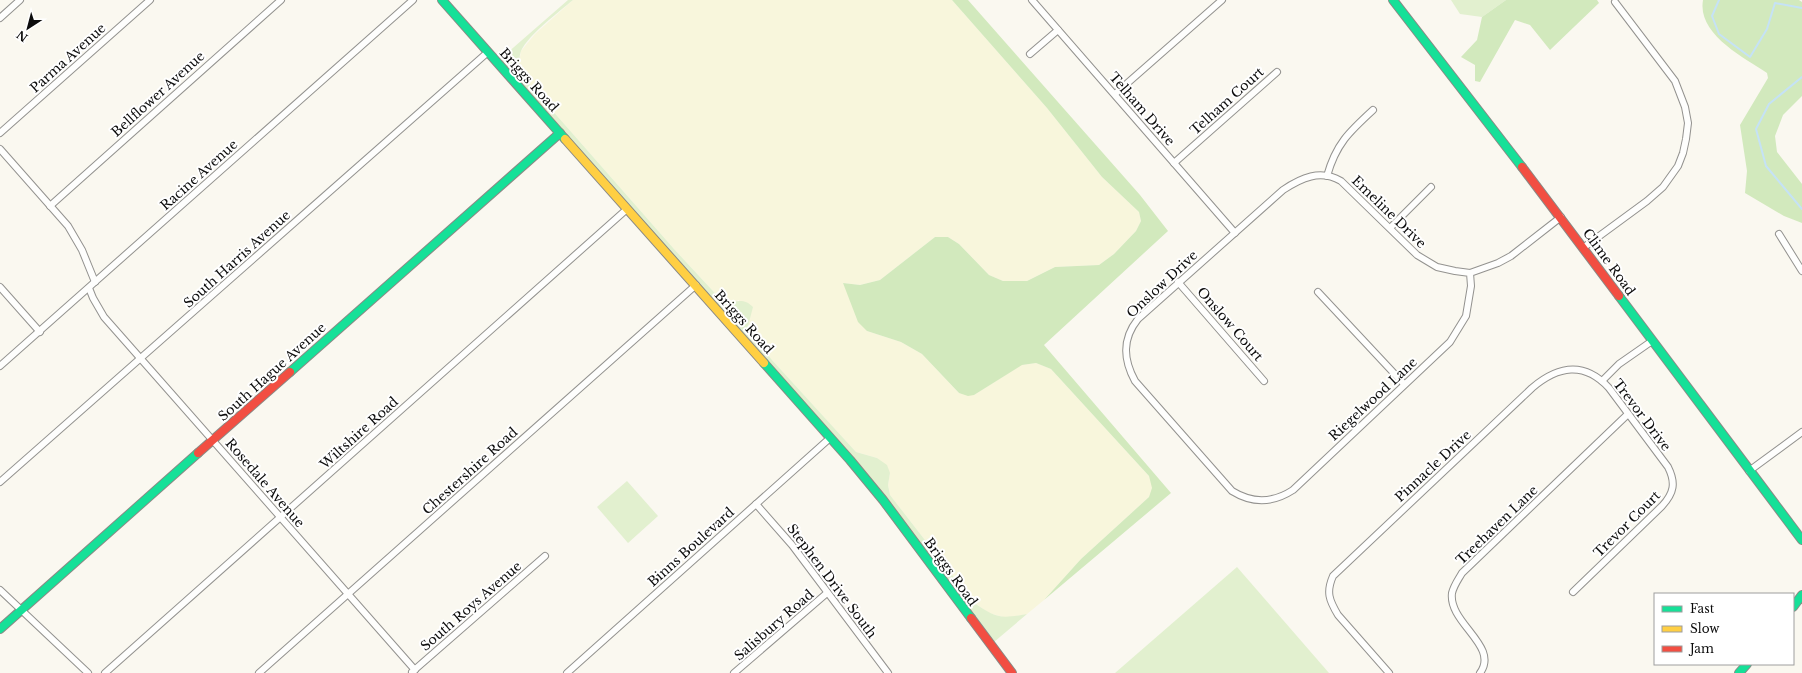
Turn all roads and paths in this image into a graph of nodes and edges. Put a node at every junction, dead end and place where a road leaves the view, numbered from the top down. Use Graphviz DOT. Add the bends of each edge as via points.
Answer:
graph roads {
  1 [pos="20,0"];
  2 [pos="150,0"];
  3 [pos="281,0"];
  4 [pos="413,0"];
  5 [pos="442,0"];
  6 [pos="1032,0"];
  7 [pos="1222,0"];
  8 [pos="1393,0"];
  9 [pos="1615,2"];
  10 [pos="0,18"];
  11 [pos="1058,30"];
  12 [pos="488,52"];
  13 [pos="1030,54"];
  14 [pos="1277,72"];
  15 [pos="1115,94"];
  16 [pos="1372,110"];
  17 [pos="0,133"];
  18 [pos="560,133"];
  19 [pos="0,149"];
  20 [pos="1174,163"];
  21 [pos="1327,176"];
  22 [pos="1431,187"];
  23 [pos="50,206"];
  24 [pos="627,209"];
  25 [pos="1561,218"];
  26 [pos="1390,228"];
  27 [pos="1235,233"];
  28 [pos="1779,234"];
  29 [pos="1583,248"];
  30 [pos="1802,271"];
  31 [pos="1470,273"];
  32 [pos="95,282"];
  33 [pos="1178,282"];
  34 [pos="696,285"];
  35 [pos="0,286"];
  36 [pos="89,288"];
  37 [pos="1318,292"];
  38 [pos="40,332"];
  39 [pos="1652,341"];
  40 [pos="141,359"];
  41 [pos="0,366"];
  42 [pos="1264,381"];
  43 [pos="1602,381"];
  44 [pos="1404,384"];
  45 [pos="1628,414"];
  46 [pos="1802,432"];
  47 [pos="830,438"];
  48 [pos="213,440"];
  49 [pos="1665,464"];
  50 [pos="1750,471"];
  51 [pos="0,482"];
  52 [pos="1247,499"];
  53 [pos="756,504"];
  54 [pos="281,517"];
  55 [pos="1802,540"];
  56 [pos="544,556"];
  57 [pos="0,590"];
  58 [pos="1573,592"];
  59 [pos="348,593"];
  60 [pos="827,593"];
  61 [pos="1802,595"];
  62 [pos="1794,606"];
  63 [pos="21,611"];
  64 [pos="0,629"];
  65 [pos="1746,665"];
  66 [pos="413,672"];
  67 [pos="886,672"];
  68 [pos="88,673"];
  69 [pos="105,673"];
  70 [pos="259,673"];
  71 [pos="567,673"];
  72 [pos="734,673"];
  73 [pos="1012,673"];
  74 [pos="1389,673"];
  75 [pos="1480,673"];
  76 [pos="1739,673"];
  1 -- 10 [label="street"];
  2 -- 17 [label="street, Parma Avenue"];
  3 -- 23 [label="street, Bellflower Avenue"];
  4 -- 32 [label="street, Racine Avenue"];
  5 -- 12 [label="street, Briggs Road"];
  6 -- 11 [label="street, Telham Drive"];
  7 -- 15 [label="street"];
  8 -- 25 [label="street, Clime Road"];
  9 -- 29 [label="street" via="1675,82 1685,107 1688,123 1686,139 1678,166 1663,187"];
  11 -- 13 [label="street"];
  11 -- 15 [label="street, Telham Drive"];
  12 -- 18 [label="street, Briggs Road"];
  12 -- 40 [label="street, South Harris Avenue"];
  14 -- 20 [label="street, Telham Court"];
  15 -- 20 [label="street, Telham Drive"];
  16 -- 21 [label="street" via="1340,143"];
  18 -- 24 [label="street, Briggs Road"];
  18 -- 48 [label="street, South Hague Avenue"];
  19 -- 23 [label="street"];
  20 -- 27 [label="street, Telham Drive"];
  21 -- 26 [label="street, Emeline Drive" via="1346,184"];
  21 -- 27 [label="street, Onslow Drive" via="1297,180"];
  22 -- 26 [label="street"];
  23 -- 32 [label="street" via="76,238"];
  24 -- 34 [label="street, Briggs Road"];
  24 -- 54 [label="street, Wiltshire Road"];
  25 -- 29 [label="street, Clime Road"];
  25 -- 31 [label="street, Emeline Drive" via="1511,256"];
  26 -- 31 [label="street, Emeline Drive" via="1425,261 1437,267"];
  27 -- 33 [label="street, Onslow Drive"];
  28 -- 30 [label="street"];
  29 -- 39 [label="street, Clime Road"];
  31 -- 44 [label="street, Riegelwood Lane" via="1471,286 1466,316 1450,342"];
  32 -- 36 [label="street, Racine Avenue"];
  33 -- 42 [label="street, Onslow Court"];
  33 -- 52 [label="street, Onslow Drive" via="1133,325 1126,344 1129,369 1135,381 1225,484"];
  34 -- 47 [label="street, Briggs Road"];
  34 -- 59 [label="street, Chestershire Road"];
  35 -- 38 [label="street"];
  36 -- 38 [label="street, Racine Avenue"];
  36 -- 40 [label="street, Rosedale Avenue" via="104,317"];
  37 -- 44 [label="street"];
  38 -- 41 [label="street, Racine Avenue"];
  39 -- 43 [label="street" via="1619,364"];
  39 -- 50 [label="street, Clime Road"];
  40 -- 48 [label="street, Rosedale Avenue"];
  40 -- 51 [label="street, South Harris Avenue"];
  43 -- 45 [label="street, Trevor Drive"];
  43 -- 74 [label="street, Pinnacle Drive" via="1582,371 1571,370 1552,373 1545,377 1333,576 1329,586 1332,606"];
  44 -- 52 [label="street, Riegelwood Lane" via="1293,490 1276,499"];
  45 -- 49 [label="street, Trevor Drive"];
  45 -- 75 [label="street, Treehaven Lane" via="1462,574 1454,585 1452,598 1455,611 1474,635 1484,656 1484,666"];
  46 -- 50 [label="street"];
  47 -- 53 [label="street, Binns Boulevard"];
  47 -- 73 [label="street, Briggs Road" via="883,500"];
  48 -- 54 [label="street, Rosedale Avenue"];
  48 -- 63 [label="street, South Hague Avenue"];
  49 -- 58 [label="street, Trevor Court" via="1673,476 1669,498"];
  50 -- 55 [label="street, Clime Road"];
  53 -- 60 [label="street, Stephen Drive South" via="792,545"];
  53 -- 71 [label="street, Binns Boulevard"];
  54 -- 59 [label="street, Rosedale Avenue"];
  54 -- 69 [label="street, Wiltshire Road"];
  56 -- 66 [label="street, South Roys Avenue"];
  57 -- 63 [label="street"];
  59 -- 66 [label="street, Rosedale Avenue"];
  59 -- 70 [label="street, Chestershire Road"];
  60 -- 67 [label="street, Stephen Drive South"];
  60 -- 72 [label="street, Salisbury Road"];
  61 -- 62 [label="street"];
  63 -- 64 [label="street, South Hague Avenue"];
  63 -- 68 [label="street"];
  65 -- 76 [label="street"];
}
